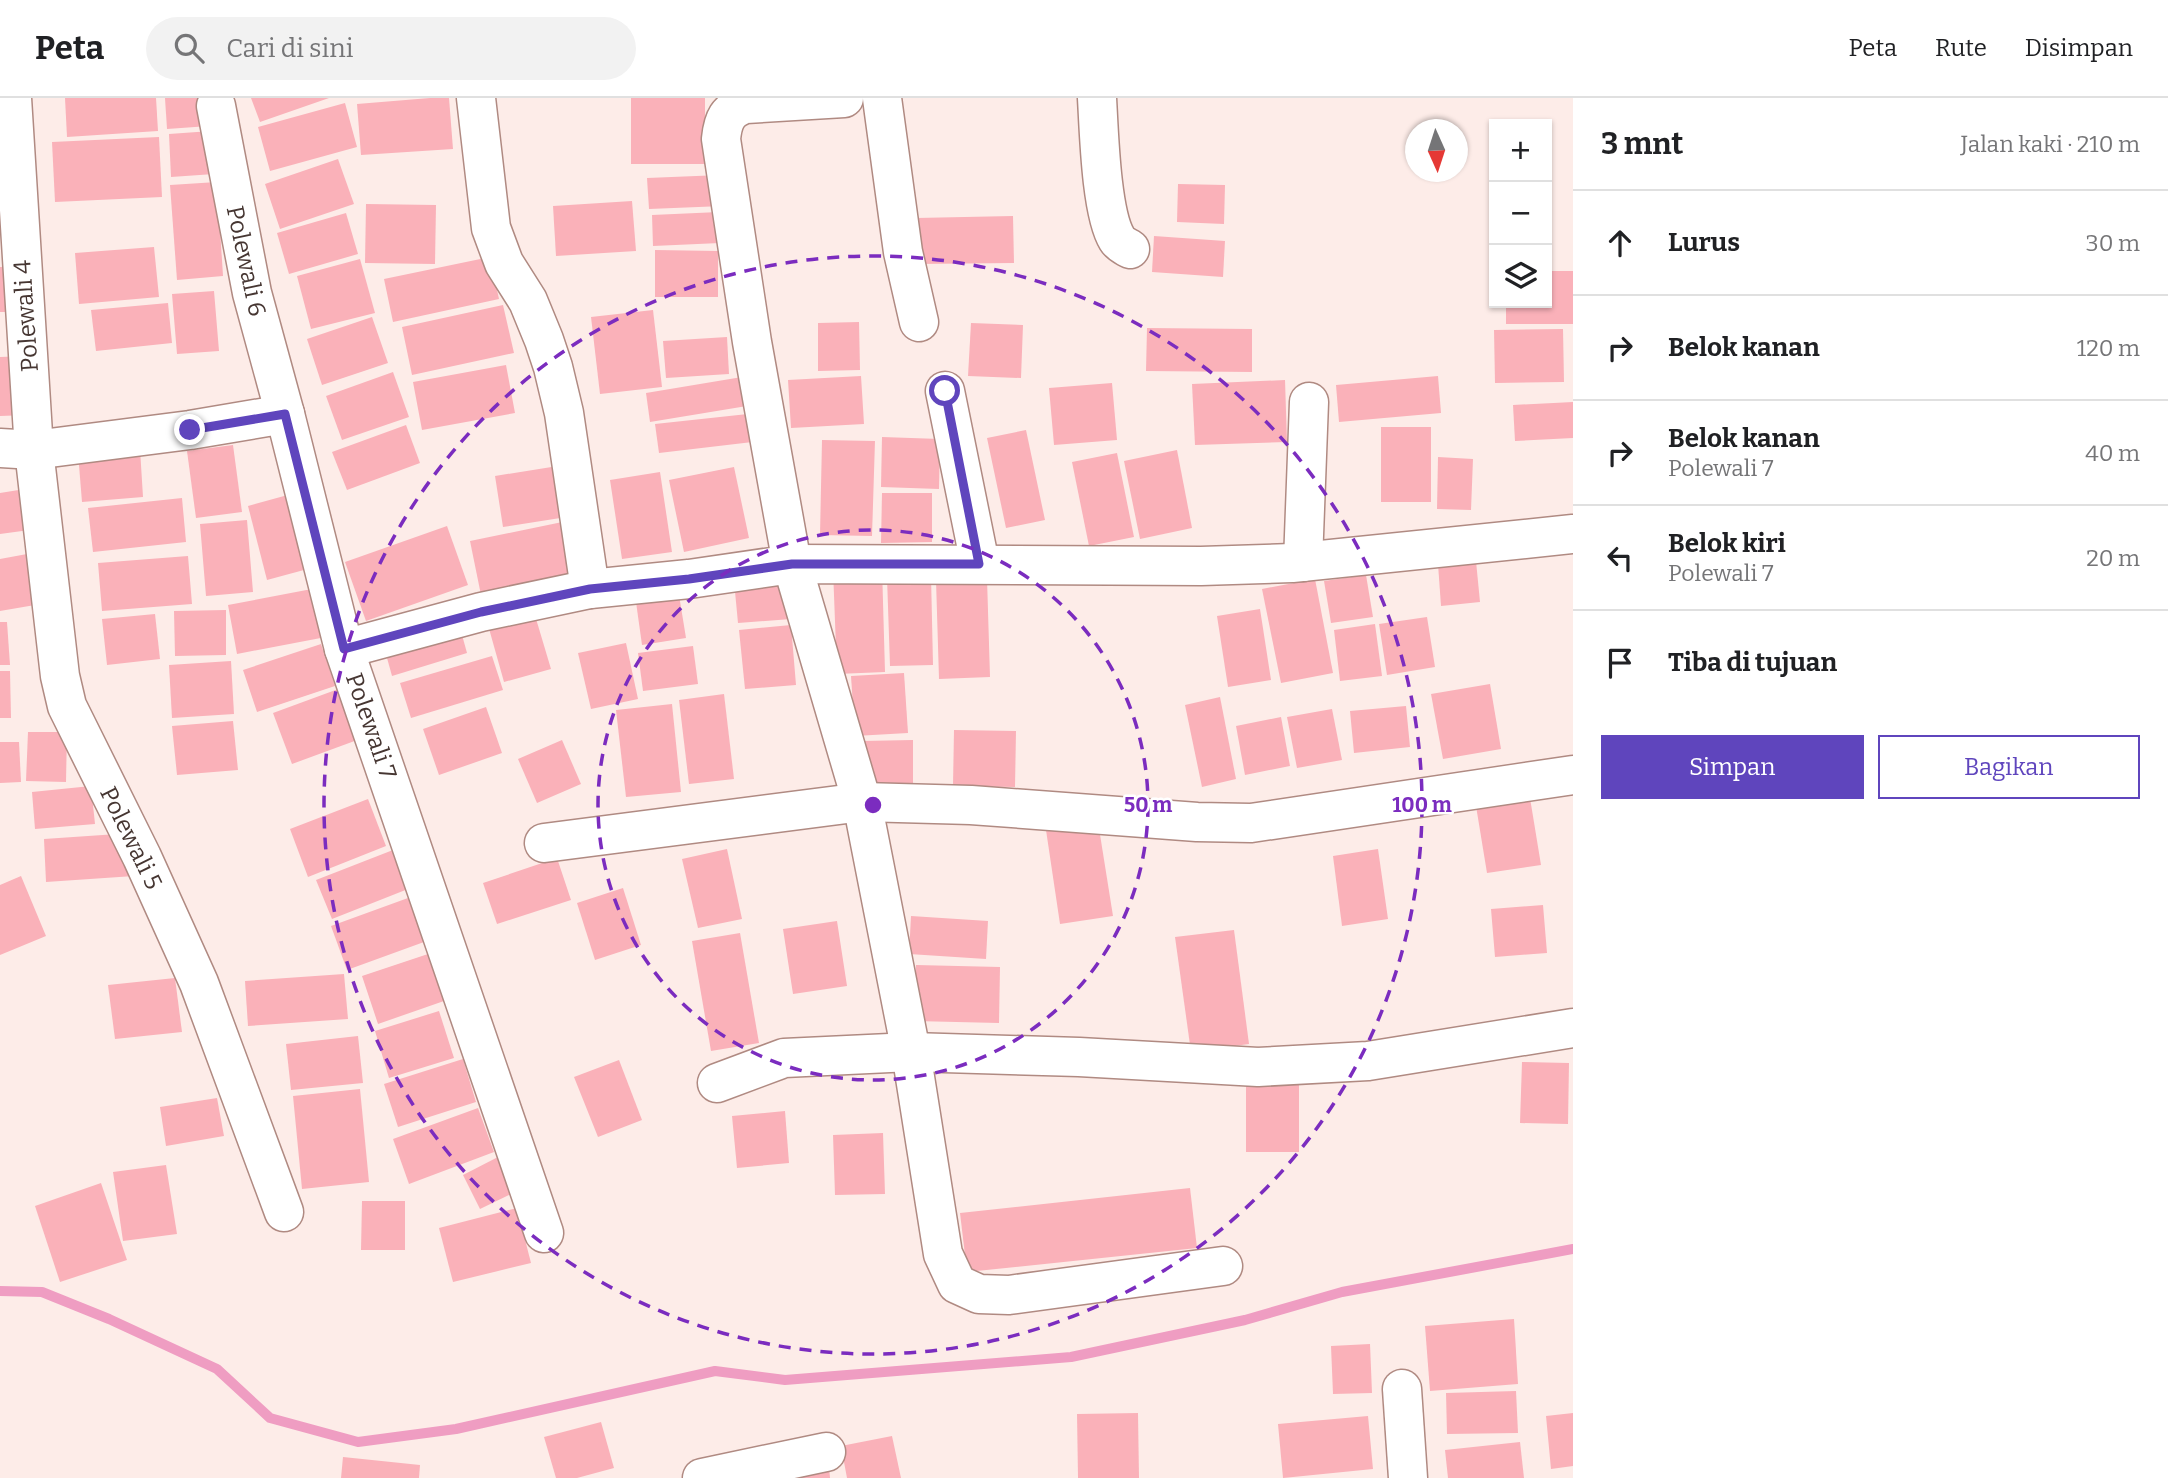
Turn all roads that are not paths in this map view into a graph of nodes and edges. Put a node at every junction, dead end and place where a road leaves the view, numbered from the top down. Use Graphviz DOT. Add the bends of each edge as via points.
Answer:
graph roads {
  1 [pos="12,98"];
  2 [pos="476,98"];
  3 [pos="844,98"];
  4 [pos="882,98"];
  5 [pos="1097,98"];
  6 [pos="216,106"];
  7 [pos="1130,249"];
  8 [pos="919,322"];
  9 [pos="945,391"];
  10 [pos="1309,402"];
  11 [pos="285,414"];
  12 [pos="17,449"];
  13 [pos="1573,534"];
  14 [pos="1303,562"];
  15 [pos="792,564"];
  16 [pos="979,564"];
  17 [pos="590,589"];
  18 [pos="344,649"];
  19 [pos="1573,775"];
  20 [pos="862,802"];
  21 [pos="544,844"];
  22 [pos="1573,1028"];
  23 [pos="911,1052"];
  24 [pos="717,1083"];
  25 [pos="284,1212"];
  26 [pos="544,1233"];
  27 [pos="1223,1266"];
  28 [pos="1402,1389"];
  29 [pos="826,1452"];
  30 [pos="702,1478"];
  31 [pos="1408,1478"];
  1 -- 12 [label="street, Polewali 4"];
  2 -- 17 [label="street" via="489,218 497,247 528,302 553,367 564,413"];
  3 -- 15 [label="street" via="746,104 734,108 723,123 721,139"];
  4 -- 8 [label="street" via="903,252"];
  5 -- 7 [label="street" via="1111,225 1118,242"];
  6 -- 11 [label="street, Polewali 6" via="252,293"];
  9 -- 16 [label="street"];
  10 -- 14 [label="street"];
  11 -- 12 [label="street" via="190,430"];
  11 -- 18 [label="street, Polewali 7"];
  12 -- 25 [label="street, Polewali 5" via="67,706 199,983"];
  13 -- 14 [label="street"];
  14 -- 16 [label="street"];
  15 -- 16 [label="street"];
  15 -- 17 [label="street"];
  15 -- 20 [label="street"];
  17 -- 18 [label="street"];
  18 -- 26 [label="street, Polewali 7"];
  19 -- 20 [label="street" via="1251,823"];
  20 -- 21 [label="street"];
  20 -- 23 [label="street"];
  22 -- 23 [label="street" via="1368,1061 1258,1067"];
  23 -- 24 [label="street" via="784,1058"];
  23 -- 27 [label="street" via="943,1254 957,1284 979,1294 1009,1294"];
  28 -- 31 [label="street"];
  29 -- 30 [label="street"];
}
